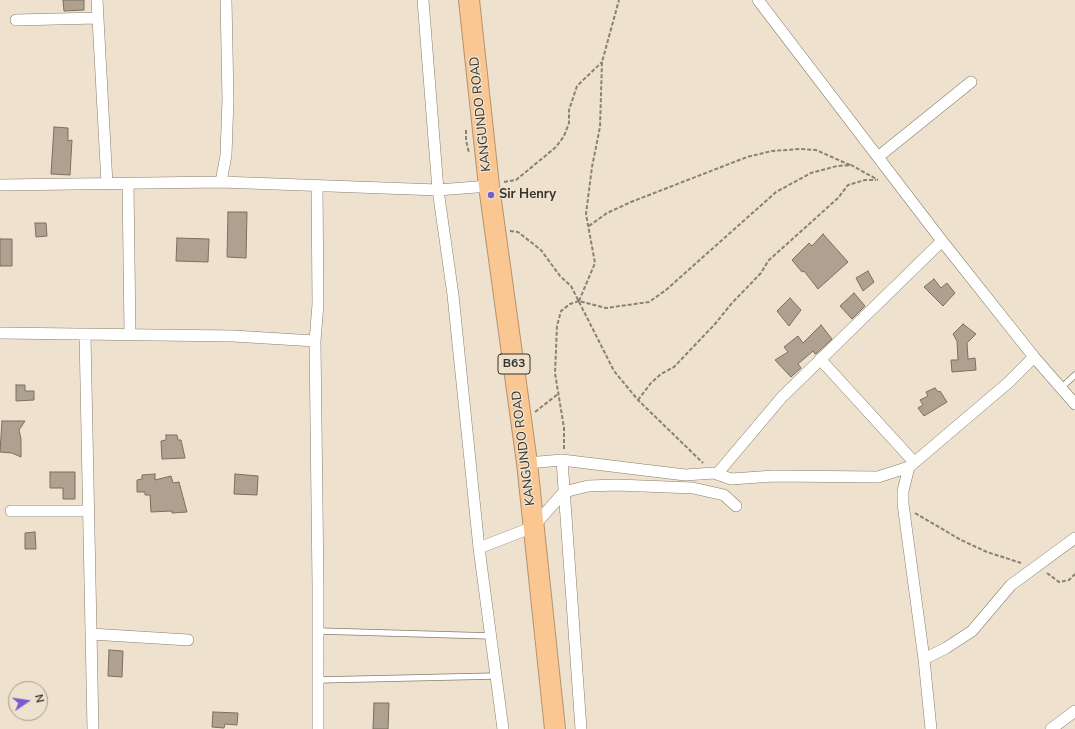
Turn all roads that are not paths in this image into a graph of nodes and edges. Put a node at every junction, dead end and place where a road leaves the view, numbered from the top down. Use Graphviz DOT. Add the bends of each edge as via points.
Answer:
graph roads {
  1 [pos="97,0"];
  2 [pos="226,0"];
  3 [pos="423,0"];
  4 [pos="469,0"];
  5 [pos="758,0"];
  6 [pos="97,18"];
  7 [pos="16,20"];
  8 [pos="971,82"];
  9 [pos="878,157"];
  10 [pos="221,182"];
  11 [pos="128,183"];
  12 [pos="107,184"];
  13 [pos="0,185"];
  14 [pos="317,185"];
  15 [pos="489,186"];
  16 [pos="438,190"];
  17 [pos="942,241"];
  18 [pos="0,333"];
  19 [pos="85,334"];
  20 [pos="130,334"];
  21 [pos="315,341"];
  22 [pos="1034,357"];
  23 [pos="820,360"];
  24 [pos="1075,376"];
  25 [pos="1061,388"];
  26 [pos="1075,404"];
  27 [pos="562,460"];
  28 [pos="526,463"];
  29 [pos="912,464"];
  30 [pos="716,473"];
  31 [pos="564,492"];
  32 [pos="736,506"];
  33 [pos="11,511"];
  34 [pos="88,511"];
  35 [pos="533,527"];
  36 [pos="1075,538"];
  37 [pos="479,548"];
  38 [pos="319,631"];
  39 [pos="92,634"];
  40 [pos="491,636"];
  41 [pos="188,640"];
  42 [pos="924,658"];
  43 [pos="496,676"];
  44 [pos="318,680"];
  45 [pos="1075,711"];
  46 [pos="93,729"];
  47 [pos="318,729"];
  48 [pos="503,729"];
  49 [pos="555,729"];
  50 [pos="581,729"];
  51 [pos="931,729"];
  52 [pos="1051,729"];
  1 -- 6 [label="street"];
  2 -- 10 [label="street" via="228,98 226,154"];
  3 -- 16 [label="street"];
  4 -- 15 [label="highway, KANGUNDO ROAD / B63"];
  5 -- 9 [label="street"];
  6 -- 7 [label="street"];
  6 -- 12 [label="street"];
  8 -- 9 [label="street"];
  9 -- 17 [label="street"];
  10 -- 11 [label="street"];
  10 -- 14 [label="street"];
  11 -- 12 [label="street"];
  11 -- 20 [label="street"];
  12 -- 13 [label="street"];
  14 -- 16 [label="street"];
  14 -- 21 [label="street" via="318,304"];
  15 -- 16 [label="street"];
  15 -- 28 [label="highway, KANGUNDO ROAD / B63"];
  16 -- 37 [label="street" via="453,295"];
  17 -- 22 [label="street"];
  17 -- 23 [label="street"];
  18 -- 19 [label="street"];
  19 -- 20 [label="street"];
  19 -- 34 [label="street"];
  20 -- 21 [label="street"];
  21 -- 38 [label="street"];
  22 -- 25 [label="street"];
  22 -- 29 [label="street" via="1009,382"];
  23 -- 29 [label="street"];
  23 -- 30 [label="street" via="782,398"];
  24 -- 25 [label="lane"];
  25 -- 26 [label="street"];
  27 -- 28 [label="street"];
  27 -- 30 [label="street" via="685,475"];
  27 -- 31 [label="street"];
  28 -- 35 [label="highway, KANGUNDO ROAD / B63"];
  29 -- 30 [label="street" via="878,477 862,478 774,476 732,479"];
  29 -- 42 [label="street" via="903,491 903,504"];
  31 -- 32 [label="street" via="588,486 617,485 693,488 724,495"];
  31 -- 35 [label="street"];
  31 -- 50 [label="street"];
  33 -- 34 [label="street"];
  34 -- 39 [label="street"];
  35 -- 37 [label="street"];
  35 -- 49 [label="highway, KANGUNDO ROAD / B63"];
  36 -- 42 [label="street" via="1011,585 972,631 946,648"];
  37 -- 40 [label="street"];
  38 -- 40 [label="lane"];
  38 -- 44 [label="street"];
  39 -- 41 [label="street"];
  39 -- 46 [label="street"];
  40 -- 43 [label="street"];
  42 -- 51 [label="street"];
  43 -- 44 [label="lane"];
  43 -- 48 [label="street"];
  44 -- 47 [label="street"];
  45 -- 52 [label="street"];
}
